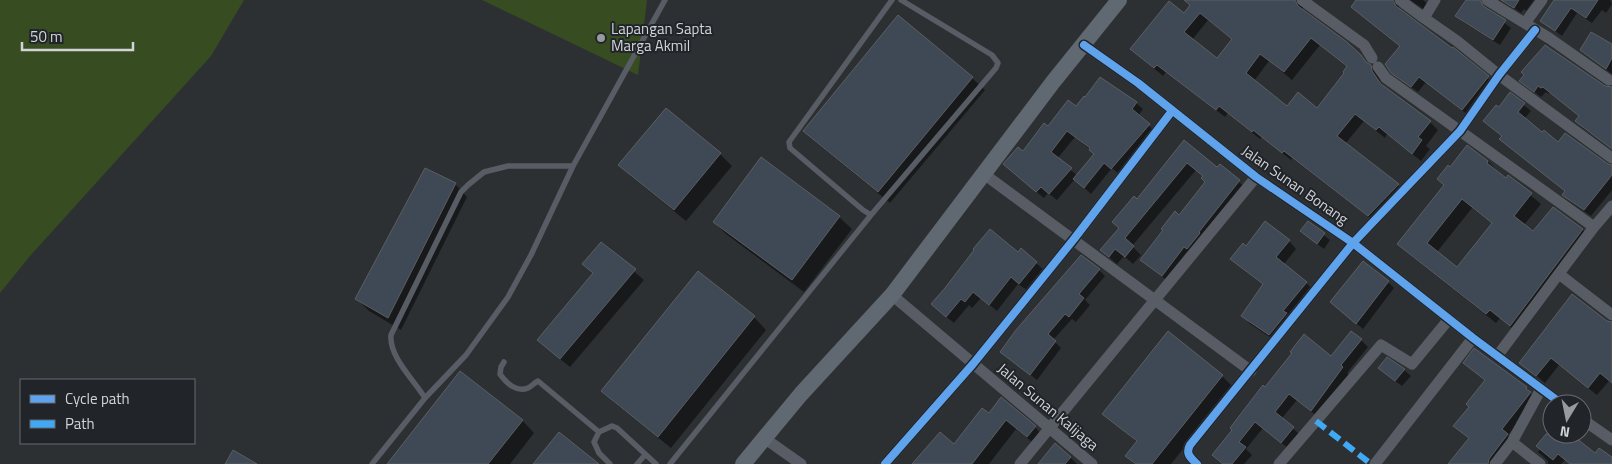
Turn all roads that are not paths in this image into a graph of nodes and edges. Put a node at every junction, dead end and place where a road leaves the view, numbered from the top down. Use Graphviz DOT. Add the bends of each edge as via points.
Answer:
graph roads {
  1 [pos="665,0"];
  2 [pos="892,0"];
  3 [pos="901,0"];
  4 [pos="1119,0"];
  5 [pos="1302,0"];
  6 [pos="1400,0"];
  7 [pos="1435,0"];
  8 [pos="1487,0"];
  9 [pos="1542,0"];
  10 [pos="1424,18"];
  11 [pos="1525,23"];
  12 [pos="1535,30"];
  13 [pos="1084,45"];
  14 [pos="1499,75"];
  15 [pos="1610,80"];
  16 [pos="1172,111"];
  17 [pos="1460,131"];
  18 [pos="1612,158"];
  19 [pos="573,166"];
  20 [pos="984,174"];
  21 [pos="1256,176"];
  22 [pos="1612,206"];
  23 [pos="871,215"];
  24 [pos="1594,227"];
  25 [pos="1074,239"];
  26 [pos="1353,242"];
  27 [pos="1559,274"];
  28 [pos="892,295"];
  29 [pos="1155,299"];
  30 [pos="1612,315"];
  31 [pos="1449,319"];
  32 [pos="1473,338"];
  33 [pos="1498,355"];
  34 [pos="504,362"];
  35 [pos="973,364"];
  36 [pos="1251,371"];
  37 [pos="1541,389"];
  38 [pos="1548,394"];
  39 [pos="425,398"];
  40 [pos="1592,426"];
  41 [pos="1051,428"];
  42 [pos="600,432"];
  43 [pos="764,438"];
  44 [pos="1612,440"];
  45 [pos="1512,442"];
  46 [pos="645,455"];
  47 [pos="372,464"];
  48 [pos="610,464"];
  49 [pos="637,464"];
  50 [pos="656,464"];
  51 [pos="670,464"];
  52 [pos="743,464"];
  53 [pos="801,464"];
  54 [pos="886,464"];
  55 [pos="1020,464"];
  56 [pos="1092,464"];
  57 [pos="1197,464"];
  58 [pos="1280,464"];
  59 [pos="1375,464"];
  60 [pos="1495,464"];
  61 [pos="1540,464"];
  1 -- 19 [label="lane"];
  2 -- 23 [label="lane" via="790,142 790,148"];
  3 -- 23 [label="lane" via="992,55 998,62"];
  4 -- 13 [label="main road"];
  5 -- 17 [label="street" via="1364,46 1386,78"];
  6 -- 10 [label="street"];
  7 -- 10 [label="street"];
  8 -- 11 [label="street"];
  9 -- 11 [label="street"];
  10 -- 14 [label="street"];
  11 -- 12 [label="street"];
  12 -- 14 [label="street"];
  12 -- 15 [label="street"];
  13 -- 16 [label="street, Jalan Sunan Bonang"];
  13 -- 20 [label="main road"];
  14 -- 17 [label="street"];
  14 -- 18 [label="street"];
  16 -- 21 [label="street, Jalan Sunan Bonang"];
  16 -- 25 [label="street"];
  17 -- 24 [label="street"];
  17 -- 26 [label="street"];
  19 -- 39 [label="lane" via="532,255 508,297 466,355"];
  19 -- 39 [label="lane" via="508,166 484,172 461,192 391,335 391,346"];
  20 -- 25 [label="street"];
  20 -- 28 [label="main road"];
  21 -- 26 [label="street, Jalan Sunan Bonang"];
  21 -- 29 [label="street"];
  22 -- 24 [label="street"];
  23 -- 51 [label="lane"];
  24 -- 27 [label="street"];
  25 -- 29 [label="street"];
  25 -- 35 [label="street"];
  26 -- 31 [label="street, Jalan Sunan Bonang"];
  26 -- 36 [label="street"];
  27 -- 30 [label="street"];
  27 -- 33 [label="street"];
  28 -- 35 [label="street, Jalan Sunan Kalijaga"];
  28 -- 43 [label="main road"];
  29 -- 36 [label="street"];
  29 -- 41 [label="street"];
  31 -- 32 [label="street, Jalan Sunan Bonang"];
  31 -- 58 [label="street" via="1412,364 1381,345"];
  32 -- 33 [label="street, Jalan Sunan Bonang"];
  32 -- 59 [label="street"];
  33 -- 37 [label="street, Jalan Sunan Bonang"];
  34 -- 42 [label="lane" via="500,374 510,385 525,389 538,381"];
  35 -- 41 [label="street, Jalan Sunan Kalijaga"];
  35 -- 54 [label="street"];
  36 -- 57 [label="street" via="1188,448 1188,455"];
  37 -- 38 [label="street, Jalan Sunan Bonang"];
  37 -- 45 [label="street"];
  39 -- 47 [label="lane"];
  40 -- 44 [label="street"];
  41 -- 55 [label="street"];
  41 -- 56 [label="street, Jalan Sunan Kalijaga"];
  42 -- 46 [label="lane" via="614,427"];
  42 -- 48 [label="lane" via="594,442"];
  43 -- 52 [label="main road"];
  43 -- 53 [label="street"];
  45 -- 60 [label="street"];
  45 -- 61 [label="street"];
  46 -- 49 [label="lane"];
  46 -- 50 [label="lane"];
}
